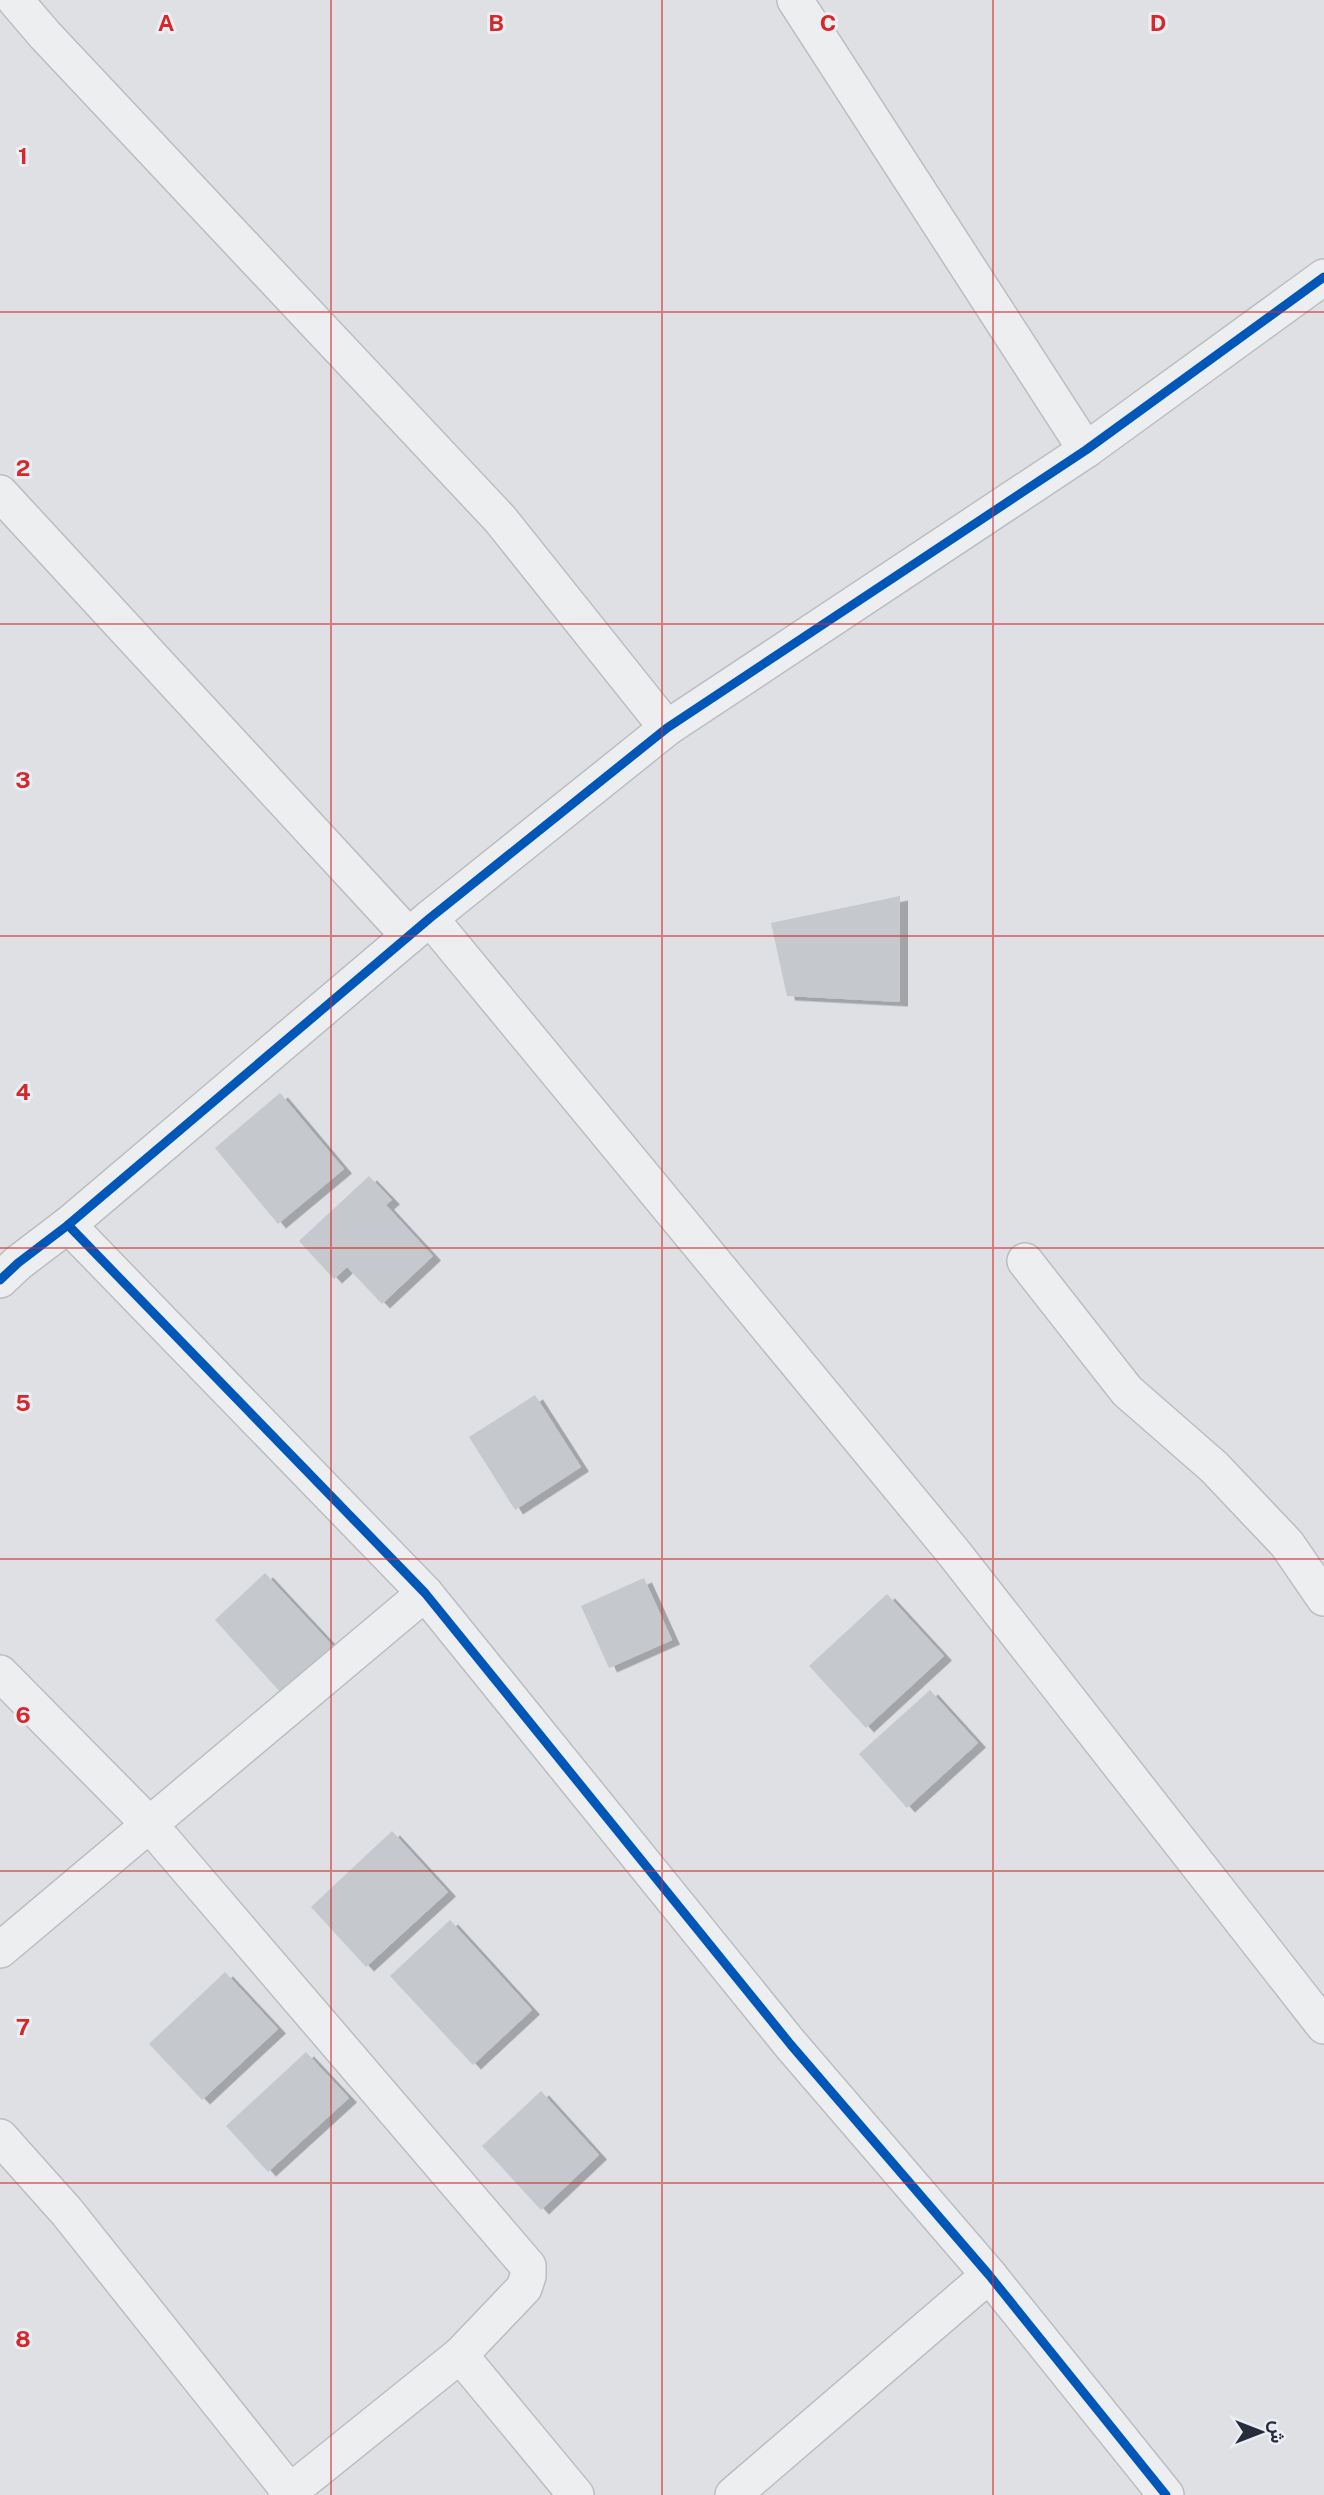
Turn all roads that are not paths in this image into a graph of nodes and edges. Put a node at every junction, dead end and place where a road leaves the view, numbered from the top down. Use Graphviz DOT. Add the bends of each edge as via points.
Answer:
graph roads {
  1 [pos="15,0"];
  2 [pos="795,0"];
  3 [pos="1324,277"];
  4 [pos="1086,450"];
  5 [pos="0,493"];
  6 [pos="667,728"];
  7 [pos="420,927"];
  8 [pos="68,1225"];
  9 [pos="6,1262"];
  10 [pos="1025,1262"];
  11 [pos="425,1593"];
  12 [pos="1324,1598"];
  13 [pos="0,1673"];
  14 [pos="150,1825"];
  15 [pos="0,1950"];
  16 [pos="1324,2026"];
  17 [pos="0,2137"];
  18 [pos="989,2275"];
  19 [pos="460,2356"];
  20 [pos="288,2493"];
  21 [pos="576,2495"];
  22 [pos="733,2495"];
  23 [pos="1166,2495"];
  1 -- 6 [label="street" via="500,519"];
  2 -- 4 [label="street"];
  3 -- 4 [label="street"];
  4 -- 6 [label="street"];
  5 -- 7 [label="street"];
  6 -- 7 [label="street"];
  7 -- 8 [label="street"];
  7 -- 16 [label="street" via="954,1553"];
  8 -- 9 [label="street"];
  8 -- 11 [label="street"];
  10 -- 12 [label="street" via="1128,1391 1214,1467 1287,1544"];
  11 -- 14 [label="street"];
  11 -- 18 [label="street" via="791,2045"];
  13 -- 14 [label="street"];
  14 -- 15 [label="street"];
  14 -- 19 [label="street" via="528,2266 524,2288"];
  17 -- 20 [label="street" via="67,2212"];
  18 -- 22 [label="street"];
  18 -- 23 [label="street"];
  19 -- 20 [label="street"];
  19 -- 21 [label="street"];
}
